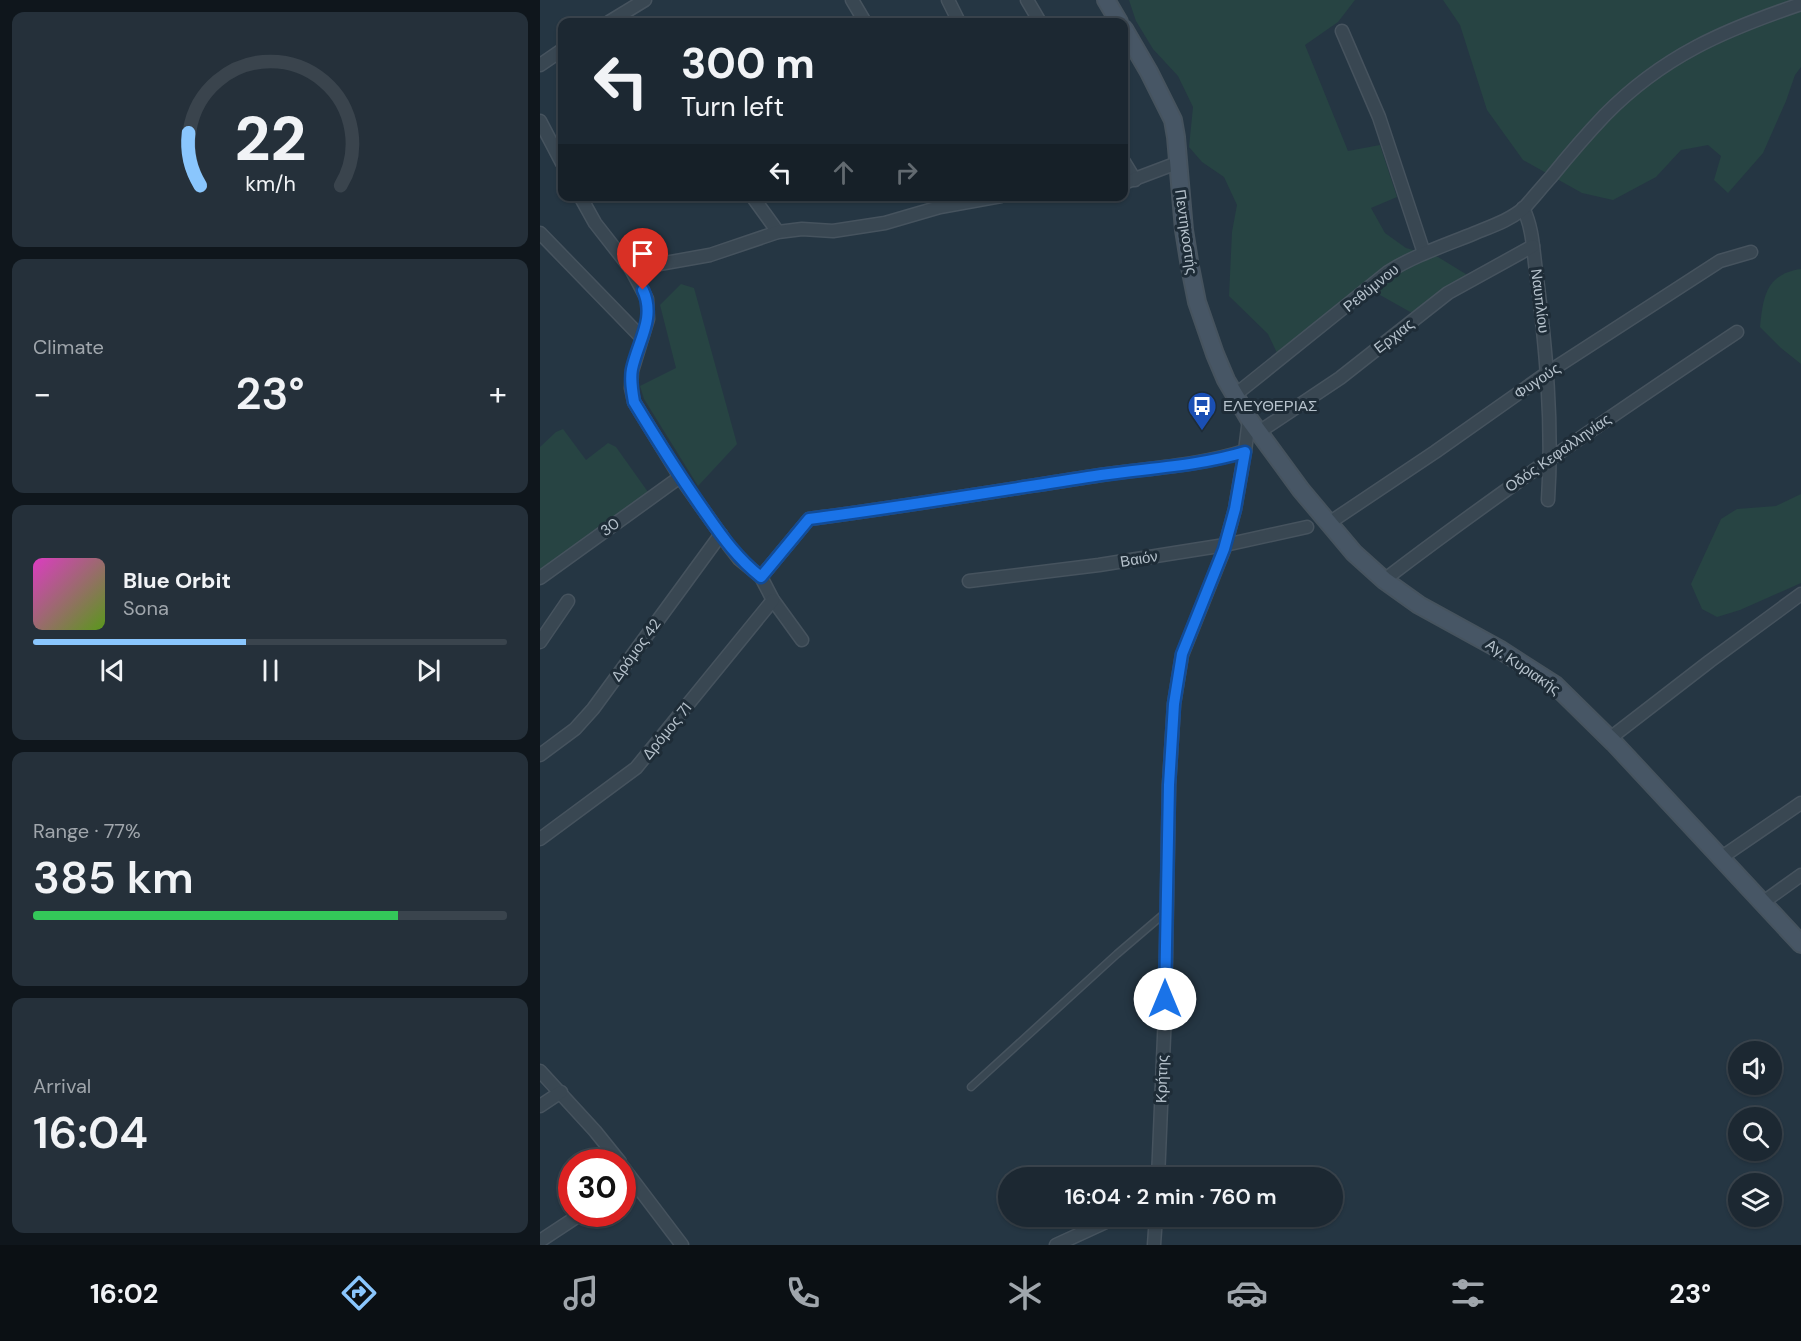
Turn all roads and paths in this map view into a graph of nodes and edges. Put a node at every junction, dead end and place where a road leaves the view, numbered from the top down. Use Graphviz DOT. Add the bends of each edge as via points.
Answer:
graph roads {
  1 [pos="645,0"];
  2 [pos="852,0"];
  3 [pos="948,0"];
  4 [pos="1027,0"];
  5 [pos="1106,0"];
  6 [pos="1801,4"];
  7 [pos="627,18"];
  8 [pos="863,18"];
  9 [pos="957,18"];
  10 [pos="1038,18"];
  11 [pos="1117,18"];
  12 [pos="1342,31"];
  13 [pos="1128,36"];
  14 [pos="558,53"];
  15 [pos="540,65"];
  16 [pos="540,121"];
  17 [pos="558,155"];
  18 [pos="1178,163"];
  19 [pos="1129,181"];
  20 [pos="583,201"];
  21 [pos="756,201"];
  22 [pos="938,202"];
  23 [pos="1523,208"];
  24 [pos="778,232"];
  25 [pos="540,234"];
  26 [pos="1533,246"];
  27 [pos="1751,252"];
  28 [pos="1424,253"];
  29 [pos="631,269"];
  30 [pos="1737,332"];
  31 [pos="641,337"];
  32 [pos="1547,373"];
  33 [pos="1235,395"];
  34 [pos="1254,425"];
  35 [pos="1245,452"];
  36 [pos="1551,458"];
  37 [pos="680,477"];
  38 [pos="1548,500"];
  39 [pos="1329,523"];
  40 [pos="1307,527"];
  41 [pos="721,534"];
  42 [pos="1225,545"];
  43 [pos="761,577"];
  44 [pos="540,578"];
  45 [pos="1384,580"];
  46 [pos="969,581"];
  47 [pos="1801,594"];
  48 [pos="773,600"];
  49 [pos="568,601"];
  50 [pos="802,640"];
  51 [pos="540,642"];
  52 [pos="1610,739"];
  53 [pos="540,755"];
  54 [pos="1801,803"];
  55 [pos="540,839"];
  56 [pos="1722,857"];
  57 [pos="1801,875"];
  58 [pos="1762,903"];
  59 [pos="1166,913"];
  60 [pos="1801,944"];
  61 [pos="540,1071"];
  62 [pos="971,1088"];
  63 [pos="561,1092"];
  64 [pos="540,1106"];
  65 [pos="609,1149"];
  66 [pos="1158,1167"];
  67 [pos="636,1193"];
  68 [pos="561,1227"];
  69 [pos="1095,1227"];
  70 [pos="1155,1227"];
  71 [pos="540,1241"];
  72 [pos="679,1244"];
  73 [pos="1056,1245"];
  74 [pos="1154,1245"];
  1 -- 7 [label="street"];
  2 -- 8 [label="street"];
  3 -- 9 [label="street"];
  4 -- 10 [label="street"];
  5 -- 11 [label="street"];
  6 -- 23 [label="street, Ρεθύμνου" via="1711,38 1656,70 1604,116"];
  12 -- 28 [label="street" via="1379,117"];
  13 -- 18 [label="street, Πεντηκοστής" via="1173,120"];
  14 -- 15 [label="street"];
  16 -- 17 [label="street"];
  18 -- 19 [label="street"];
  18 -- 33 [label="street, Πεντηκοστής" via="1184,230 1197,302 1215,354"];
  20 -- 29 [label="street"];
  21 -- 24 [label="street"];
  22 -- 24 [label="street" via="885,223 833,231"];
  23 -- 26 [label="street, Ναυπλίου"];
  23 -- 28 [label="street, Ρεθύμνου" via="1506,220"];
  24 -- 29 [label="street" via="710,255"];
  25 -- 31 [label="street"];
  26 -- 32 [label="street, Ναυπλίου"];
  26 -- 34 [label="street, Ερχιας" via="1448,293 1340,378"];
  27 -- 32 [label="street, Φυγούς" via="1720,261"];
  28 -- 33 [label="street, Ρεθύμνου" via="1388,272"];
  29 -- 31 [label="street" via="649,309"];
  30 -- 36 [label="street, Οδός Κεφαλληνίας"];
  31 -- 37 [label="street" via="632,370 634,402"];
  32 -- 36 [label="street, Ναυπλίου"];
  32 -- 39 [label="street, Φυγούς"];
  33 -- 34 [label="street, Πεντηκοστής"];
  34 -- 35 [label="street, Κρήτης"];
  34 -- 39 [label="street, Αγ. Κυριακής"];
  35 -- 42 [label="street, Κρήτης"];
  35 -- 43 [label="street" via="1217,460 809,519"];
  36 -- 38 [label="street, Ναυπλίου"];
  36 -- 45 [label="street, Οδός Κεφαλληνίας"];
  37 -- 41 [label="street"];
  37 -- 44 [label="street, 30"];
  39 -- 45 [label="street, Αγ. Κυριακής"];
  40 -- 42 [label="street, Βαιόν"];
  41 -- 43 [label="street" via="739,559"];
  41 -- 53 [label="street, Δρόμος 42" via="593,709 575,729"];
  42 -- 46 [label="street, Βαιόν"];
  42 -- 59 [label="street, Κρήτης" via="1180,664 1169,785"];
  43 -- 48 [label="street"];
  45 -- 52 [label="street, Αγ. Κυριακής" via="1438,616 1533,669"];
  47 -- 52 [label="street"];
  48 -- 50 [label="street"];
  48 -- 55 [label="street, Δρόμος 71" via="636,768"];
  49 -- 51 [label="street"];
  52 -- 56 [label="street, Αγ. Κυριακής"];
  54 -- 56 [label="street"];
  56 -- 58 [label="street, Αγ. Κυριακής"];
  57 -- 58 [label="street"];
  58 -- 60 [label="street, Αγ. Κυριακής"];
  59 -- 62 [label="lane"];
  59 -- 66 [label="street, Κρήτης"];
  61 -- 63 [label="street"];
  63 -- 64 [label="street"];
  63 -- 65 [label="street"];
  67 -- 72 [label="street"];
  68 -- 71 [label="street"];
  69 -- 73 [label="street"];
  70 -- 74 [label="street"];
}
